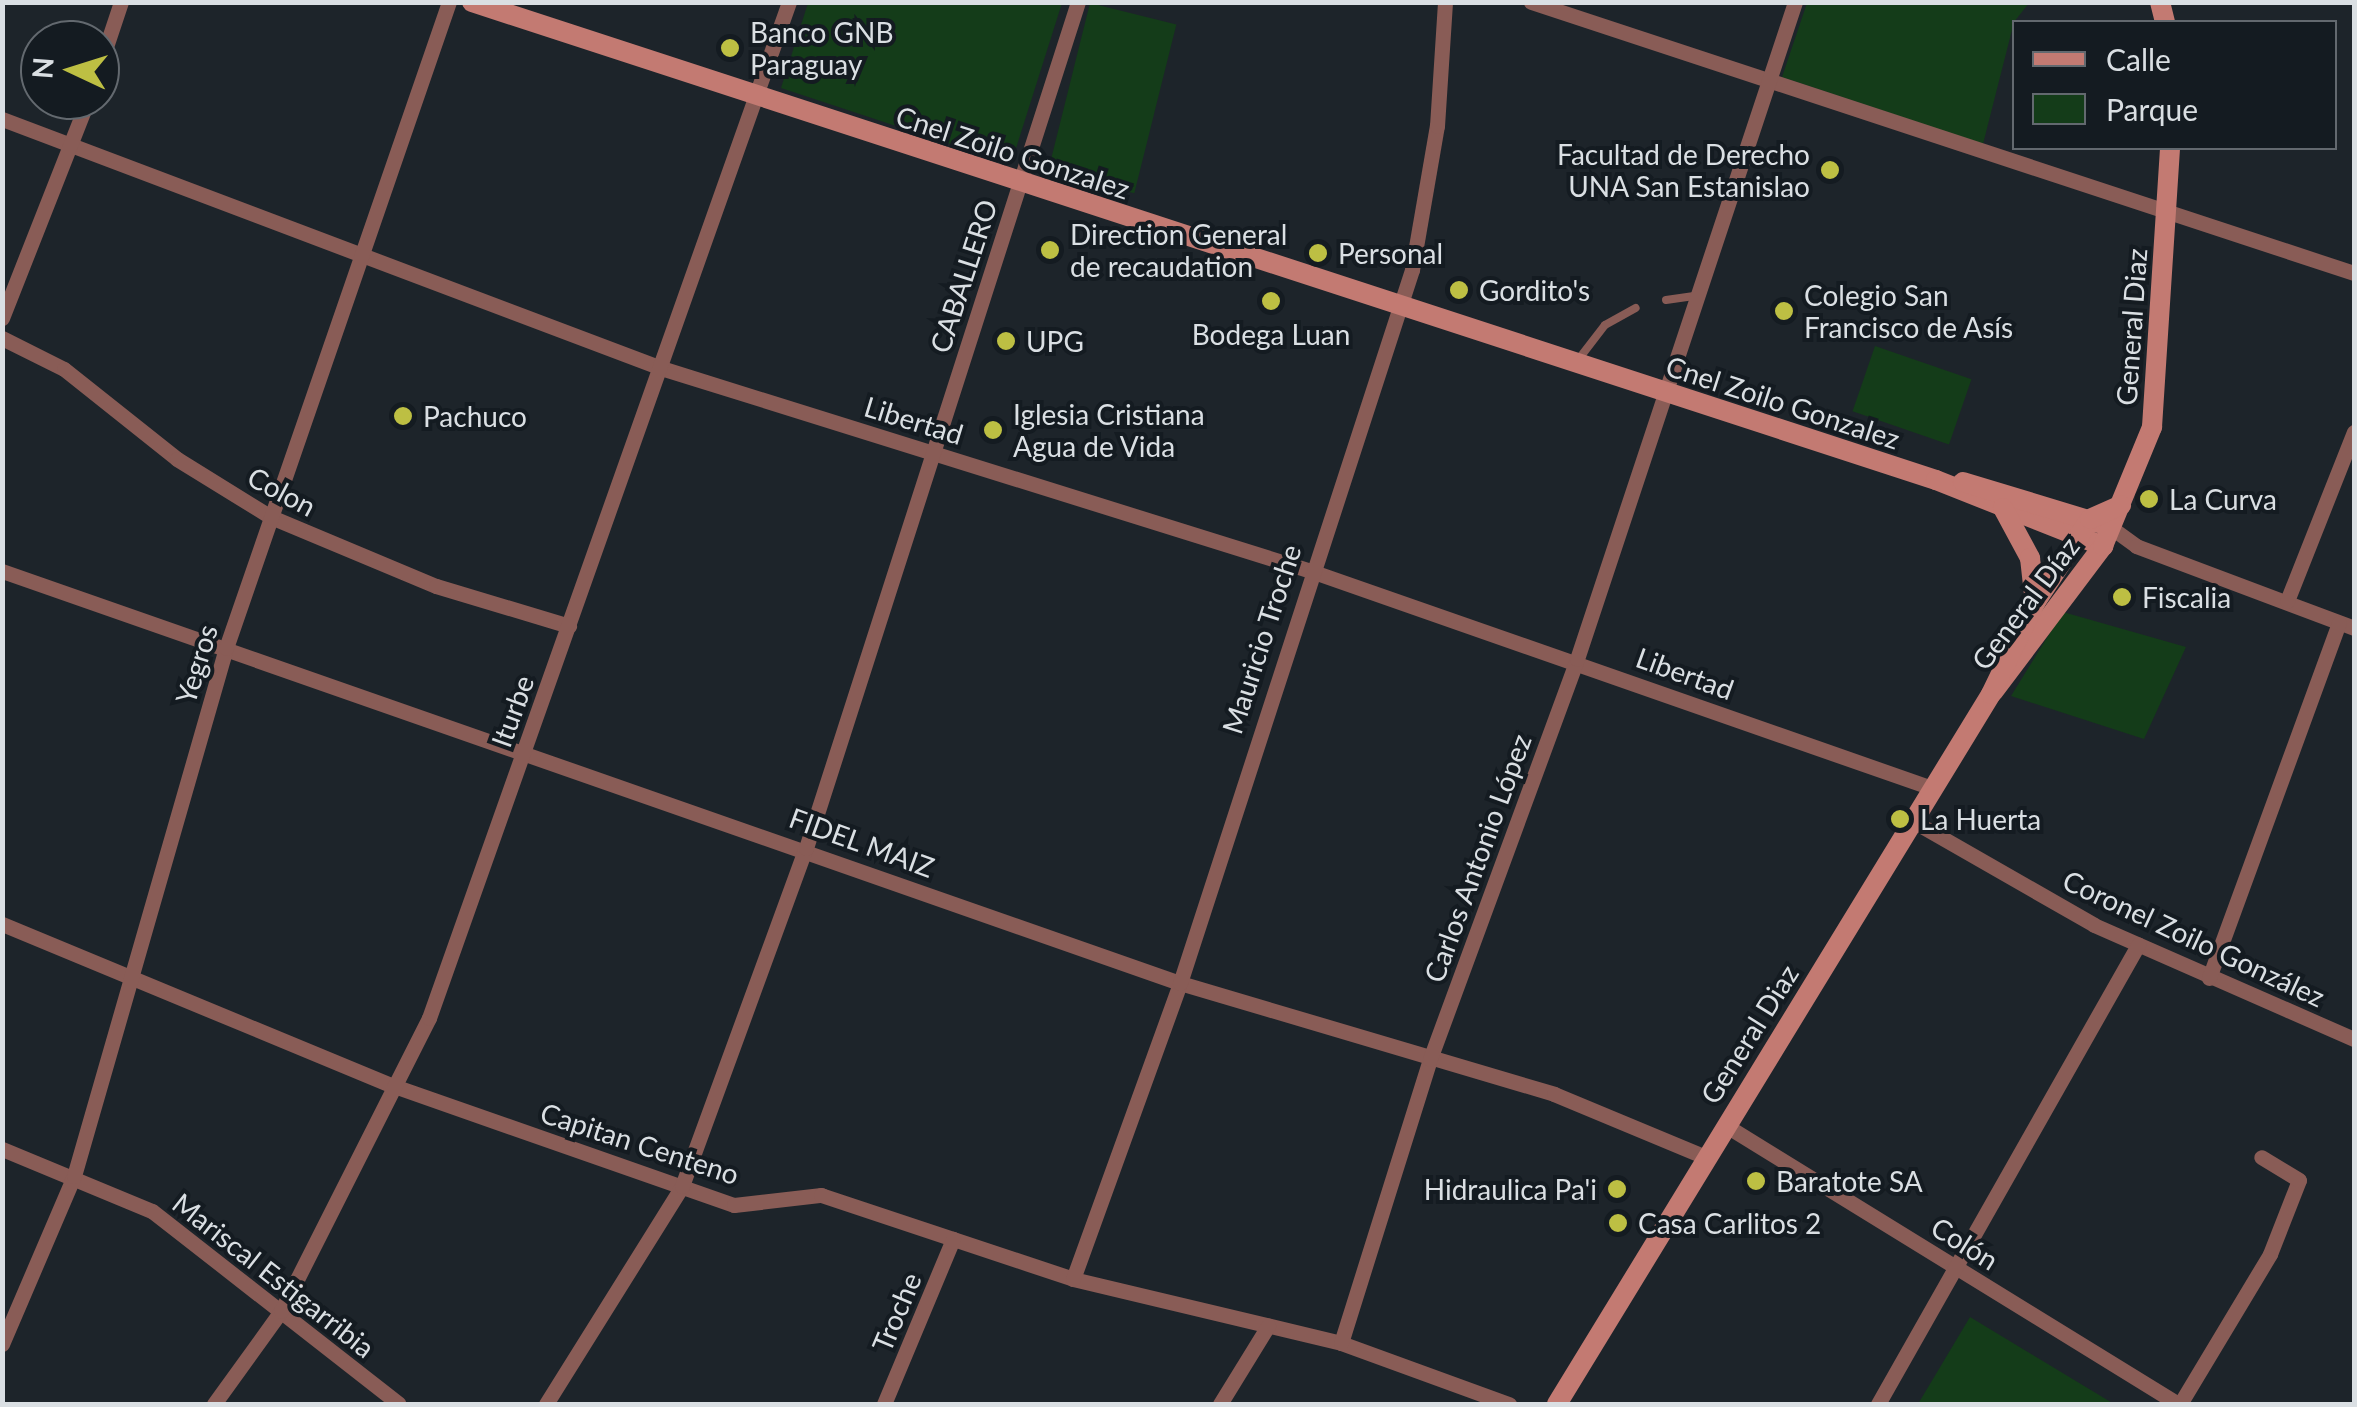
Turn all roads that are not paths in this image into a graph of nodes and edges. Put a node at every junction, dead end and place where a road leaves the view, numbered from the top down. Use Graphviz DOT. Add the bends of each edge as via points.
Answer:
graph roads {
  1 [pos="450,2"];
  2 [pos="472,2"];
  3 [pos="790,2"];
  4 [pos="1078,2"];
  5 [pos="1445,2"];
  6 [pos="1531,2"];
  7 [pos="1794,2"];
  8 [pos="1770,83"];
  9 [pos="759,96"];
  10 [pos="2,118"];
  11 [pos="81,120"];
  12 [pos="73,144"];
  13 [pos="2170,150"];
  14 [pos="1018,184"];
  15 [pos="2167,214"];
  16 [pos="362,254"];
  17 [pos="2354,273"];
  18 [pos="1699,296"];
  19 [pos="1666,300"];
  20 [pos="1400,306"];
  21 [pos="1636,308"];
  22 [pos="2,318"];
  23 [pos="2,338"];
  24 [pos="1576,364"];
  25 [pos="661,368"];
  26 [pos="1666,393"];
  27 [pos="2354,432"];
  28 [pos="933,452"];
  29 [pos="1936,480"];
  30 [pos="2121,505"];
  31 [pos="2003,508"];
  32 [pos="271,516"];
  33 [pos="2084,528"];
  34 [pos="2108,537"];
  35 [pos="1308,570"];
  36 [pos="2,571"];
  37 [pos="2287,601"];
  38 [pos="2035,603"];
  39 [pos="569,626"];
  40 [pos="2346,626"];
  41 [pos="226,648"];
  42 [pos="1576,660"];
  43 [pos="1991,694"];
  44 [pos="526,748"];
  45 [pos="1932,788"];
  46 [pos="1910,820"];
  47 [pos="806,848"];
  48 [pos="2,924"];
  49 [pos="2138,946"];
  50 [pos="132,974"];
  51 [pos="2209,978"];
  52 [pos="1180,983"];
  53 [pos="2354,1038"];
  54 [pos="1430,1059"];
  55 [pos="394,1086"];
  56 [pos="1725,1125"];
  57 [pos="2,1149"];
  58 [pos="1705,1156"];
  59 [pos="2261,1157"];
  60 [pos="74,1176"];
  61 [pos="682,1186"];
  62 [pos="953,1239"];
  63 [pos="1961,1270"];
  64 [pos="1073,1279"];
  65 [pos="281,1311"];
  66 [pos="1268,1326"];
  67 [pos="1341,1343"];
  68 [pos="2,1344"];
  69 [pos="214,1404"];
  70 [pos="398,1404"];
  71 [pos="546,1404"];
  72 [pos="884,1404"];
  73 [pos="1220,1404"];
  74 [pos="1510,1404"];
  75 [pos="1559,1404"];
  76 [pos="1878,1404"];
  77 [pos="2179,1404"];
  1 -- 16 [label="street, Yegros"];
  2 -- 9 [label="main road, Cnel Zoilo Gonzalez"];
  3 -- 9 [label="street, Iturbe"];
  4 -- 14 [label="street, CABALLERO"];
  5 -- 20 [label="street, Mauricio Troche" via="1437,126"];
  6 -- 8 [label="street"];
  7 -- 8 [label="street, Carlos Antonio López"];
  8 -- 15 [label="street"];
  8 -- 18 [label="street, Carlos Antonio López"];
  9 -- 14 [label="main road, Cnel Zoilo Gonzalez"];
  9 -- 25 [label="street, Iturbe"];
  10 -- 12 [label="street, Libertad"];
  11 -- 12 [label="street"];
  12 -- 16 [label="street, Libertad"];
  12 -- 22 [label="street"];
  13 -- 15 [label="main road, General Diaz"];
  14 -- 20 [label="main road, Cnel Zoilo Gonzalez"];
  14 -- 28 [label="street, CABALLERO"];
  15 -- 17 [label="street"];
  15 -- 30 [label="main road, General Diaz" via="2152,427"];
  16 -- 25 [label="street, Libertad"];
  16 -- 32 [label="street, Yegros"];
  18 -- 19 [label="lane"];
  18 -- 26 [label="street, Carlos Antonio López"];
  20 -- 24 [label="main road, Cnel Zoilo Gonzalez"];
  20 -- 35 [label="street, Mauricio Troche"];
  21 -- 24 [label="lane" via="1605,325"];
  23 -- 32 [label="street, Colon" via="64,369 177,459"];
  24 -- 26 [label="main road, Cnel Zoilo Gonzalez"];
  25 -- 28 [label="street, Libertad"];
  25 -- 39 [label="street, Iturbe"];
  26 -- 29 [label="main road, Cnel Zoilo Gonzalez"];
  26 -- 42 [label="street, Carlos Antonio López"];
  27 -- 37 [label="street"];
  28 -- 35 [label="street, Libertad"];
  28 -- 47 [label="street, CABALLERO"];
  29 -- 31 [label="main road, Cnel Zoilo Gonzalez"];
  29 -- 33 [label="main road, Cnel Zoilo Gonzalez"];
  30 -- 33 [label="main road"];
  30 -- 34 [label="main road, General Diaz"];
  31 -- 33 [label="main road, Cnel Zoilo Gonzalez"];
  31 -- 38 [label="main road" via="2030,558"];
  32 -- 39 [label="street, Colon" via="436,586"];
  32 -- 41 [label="street, Yegros"];
  33 -- 34 [label="main road, Cnel Zoilo Gonzalez"];
  33 -- 38 [label="main road, General Díaz"];
  34 -- 37 [label="street"];
  34 -- 43 [label="main road, General Díaz"];
  35 -- 42 [label="street, Libertad"];
  35 -- 52 [label="street, Mauricio Troche"];
  36 -- 41 [label="street, FIDEL MAIZ"];
  37 -- 40 [label="street"];
  38 -- 43 [label="main road, General Díaz"];
  39 -- 44 [label="street, Iturbe"];
  40 -- 51 [label="street"];
  41 -- 44 [label="street, FIDEL MAIZ"];
  41 -- 50 [label="street, Yegros"];
  42 -- 45 [label="street, Libertad"];
  42 -- 54 [label="street, Carlos Antonio López"];
  43 -- 45 [label="main road, General Diaz"];
  44 -- 47 [label="street, FIDEL MAIZ"];
  44 -- 55 [label="street, Iturbe" via="429,1018"];
  45 -- 46 [label="main road, General Diaz"];
  46 -- 49 [label="street, Coronel Zoilo González"];
  46 -- 56 [label="main road, General Diaz"];
  47 -- 52 [label="street, FIDEL MAIZ"];
  47 -- 61 [label="street, CABALLERO"];
  48 -- 50 [label="street, Capitan Centeno"];
  49 -- 51 [label="street, Coronel Zoilo González"];
  49 -- 63 [label="street"];
  50 -- 55 [label="street, Capitan Centeno"];
  50 -- 60 [label="street, Yegros"];
  51 -- 53 [label="street, Coronel Zoilo González"];
  52 -- 54 [label="street, FIDEL MAIZ"];
  52 -- 64 [label="street, Mauricio Troche"];
  54 -- 58 [label="street, FIDEL MAIZ" via="1554,1094"];
  54 -- 67 [label="street, Carlos Antonio López"];
  55 -- 61 [label="street, Capitan Centeno"];
  55 -- 65 [label="street, Iturbe"];
  56 -- 58 [label="main road, General Diaz"];
  56 -- 63 [label="street, Colón"];
  57 -- 60 [label="street, Mariscal Estigarribia"];
  58 -- 75 [label="main road, General Diaz"];
  59 -- 77 [label="street" via="2299,1180 2270,1254"];
  60 -- 65 [label="street, Mariscal Estigarribia" via="152,1211"];
  60 -- 68 [label="street, Yegros"];
  61 -- 62 [label="street, Capitan Centeno" via="734,1204 821,1195"];
  61 -- 71 [label="street, CABALLERO"];
  62 -- 64 [label="street, Capitan Centeno"];
  62 -- 72 [label="street, Troche"];
  63 -- 76 [label="street"];
  63 -- 77 [label="street, Colón"];
  64 -- 66 [label="street, Capitan Centeno"];
  65 -- 69 [label="street, Iturbe"];
  65 -- 70 [label="street, Mariscal Estigarribia"];
  66 -- 67 [label="street, Capitan Centeno"];
  66 -- 73 [label="street"];
  67 -- 74 [label="street, Capitan Centeno"];
}
